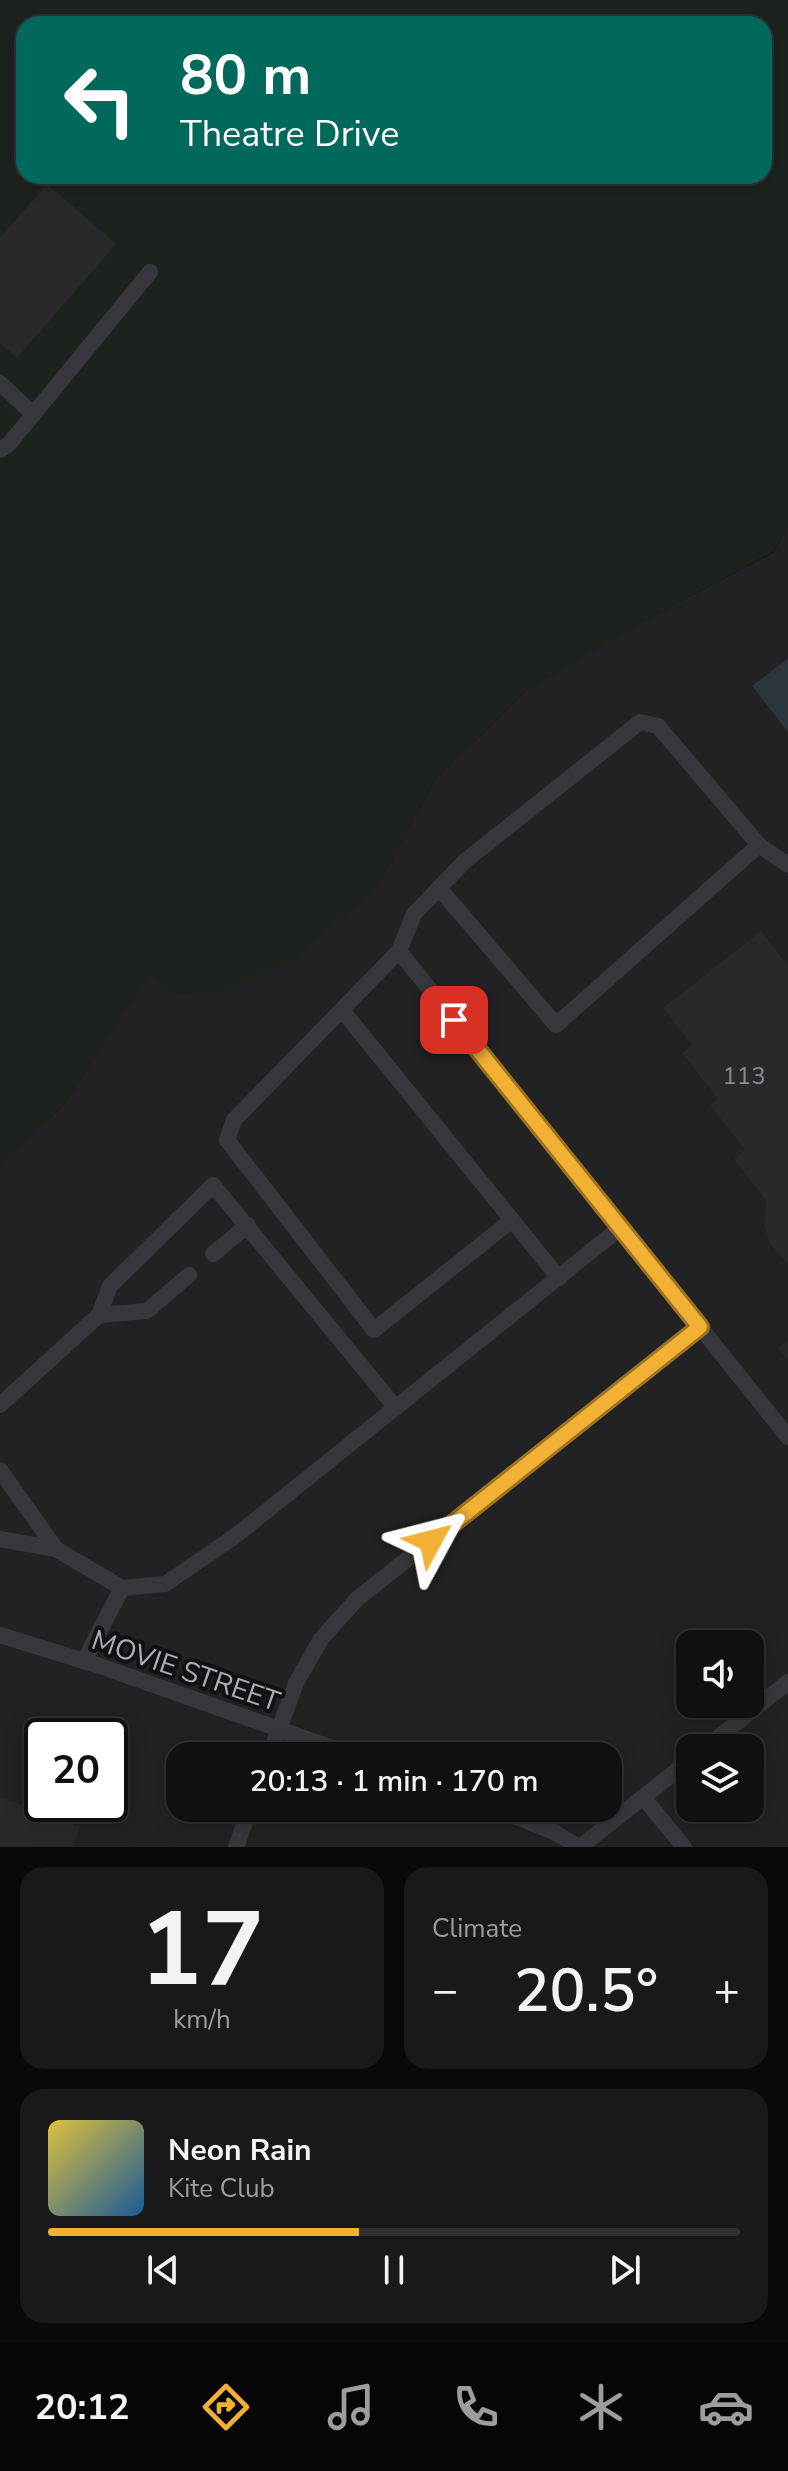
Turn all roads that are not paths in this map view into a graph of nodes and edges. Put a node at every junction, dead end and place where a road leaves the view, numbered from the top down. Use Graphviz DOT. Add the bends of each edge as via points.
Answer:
graph roads {
  1 [pos="150,272"];
  2 [pos="0,383"];
  3 [pos="33,414"];
  4 [pos="0,450"];
  5 [pos="759,845"];
  6 [pos="788,865"];
  7 [pos="439,888"];
  8 [pos="399,951"];
  9 [pos="342,1010"];
  10 [pos="512,1220"];
  11 [pos="248,1225"];
  12 [pos="620,1228"];
  13 [pos="213,1254"];
  14 [pos="189,1275"];
  15 [pos="559,1278"];
  16 [pos="99,1315"];
  17 [pos="700,1327"];
  18 [pos="0,1405"];
  19 [pos="396,1408"];
  20 [pos="788,1437"];
  21 [pos="0,1470"];
  22 [pos="0,1539"];
  23 [pos="56,1549"];
  24 [pos="122,1588"];
  25 [pos="0,1635"];
  26 [pos="84,1661"];
  27 [pos="788,1682"];
  28 [pos="279,1729"];
  29 [pos="723,1734"];
  30 [pos="274,1742"];
  31 [pos="316,1742"];
  32 [pos="676,1771"];
  33 [pos="643,1797"];
  34 [pos="246,1822"];
  35 [pos="529,1822"];
  36 [pos="239,1846"];
  37 [pos="580,1847"];
  38 [pos="684,1847"];
  1 -- 3 [label="lane"];
  2 -- 3 [label="lane"];
  3 -- 4 [label="lane"];
  5 -- 6 [label="lane"];
  5 -- 7 [label="lane" via="658,726 640,722 465,861"];
  5 -- 7 [label="lane" via="556,1025"];
  7 -- 8 [label="lane" via="414,914"];
  8 -- 9 [label="lane"];
  8 -- 12 [label="lane"];
  9 -- 10 [label="lane"];
  9 -- 10 [label="lane" via="234,1120 227,1140 374,1330"];
  10 -- 15 [label="lane"];
  11 -- 13 [label="lane"];
  11 -- 16 [label="lane" via="213,1185 110,1286"];
  11 -- 19 [label="lane"];
  12 -- 15 [label="lane"];
  12 -- 17 [label="lane"];
  14 -- 16 [label="lane" via="147,1311"];
  15 -- 19 [label="lane"];
  16 -- 18 [label="lane"];
  17 -- 20 [label="lane"];
  17 -- 28 [label="lane" via="357,1599 321,1639 296,1683"];
  19 -- 24 [label="lane" via="234,1537 165,1584"];
  21 -- 23 [label="lane"];
  22 -- 23 [label="lane"];
  23 -- 24 [label="lane"];
  24 -- 26 [label="lane"];
  25 -- 26 [label="lane, MOVIE STREET"];
  26 -- 28 [label="lane, MOVIE STREET"];
  27 -- 29 [label="lane"];
  28 -- 30 [label="lane"];
  28 -- 31 [label="lane, MOVIE STREET"];
  32 -- 33 [label="lane"];
  33 -- 37 [label="lane"];
  33 -- 38 [label="lane"];
  34 -- 36 [label="lane"];
  35 -- 37 [label="lane"];
}
